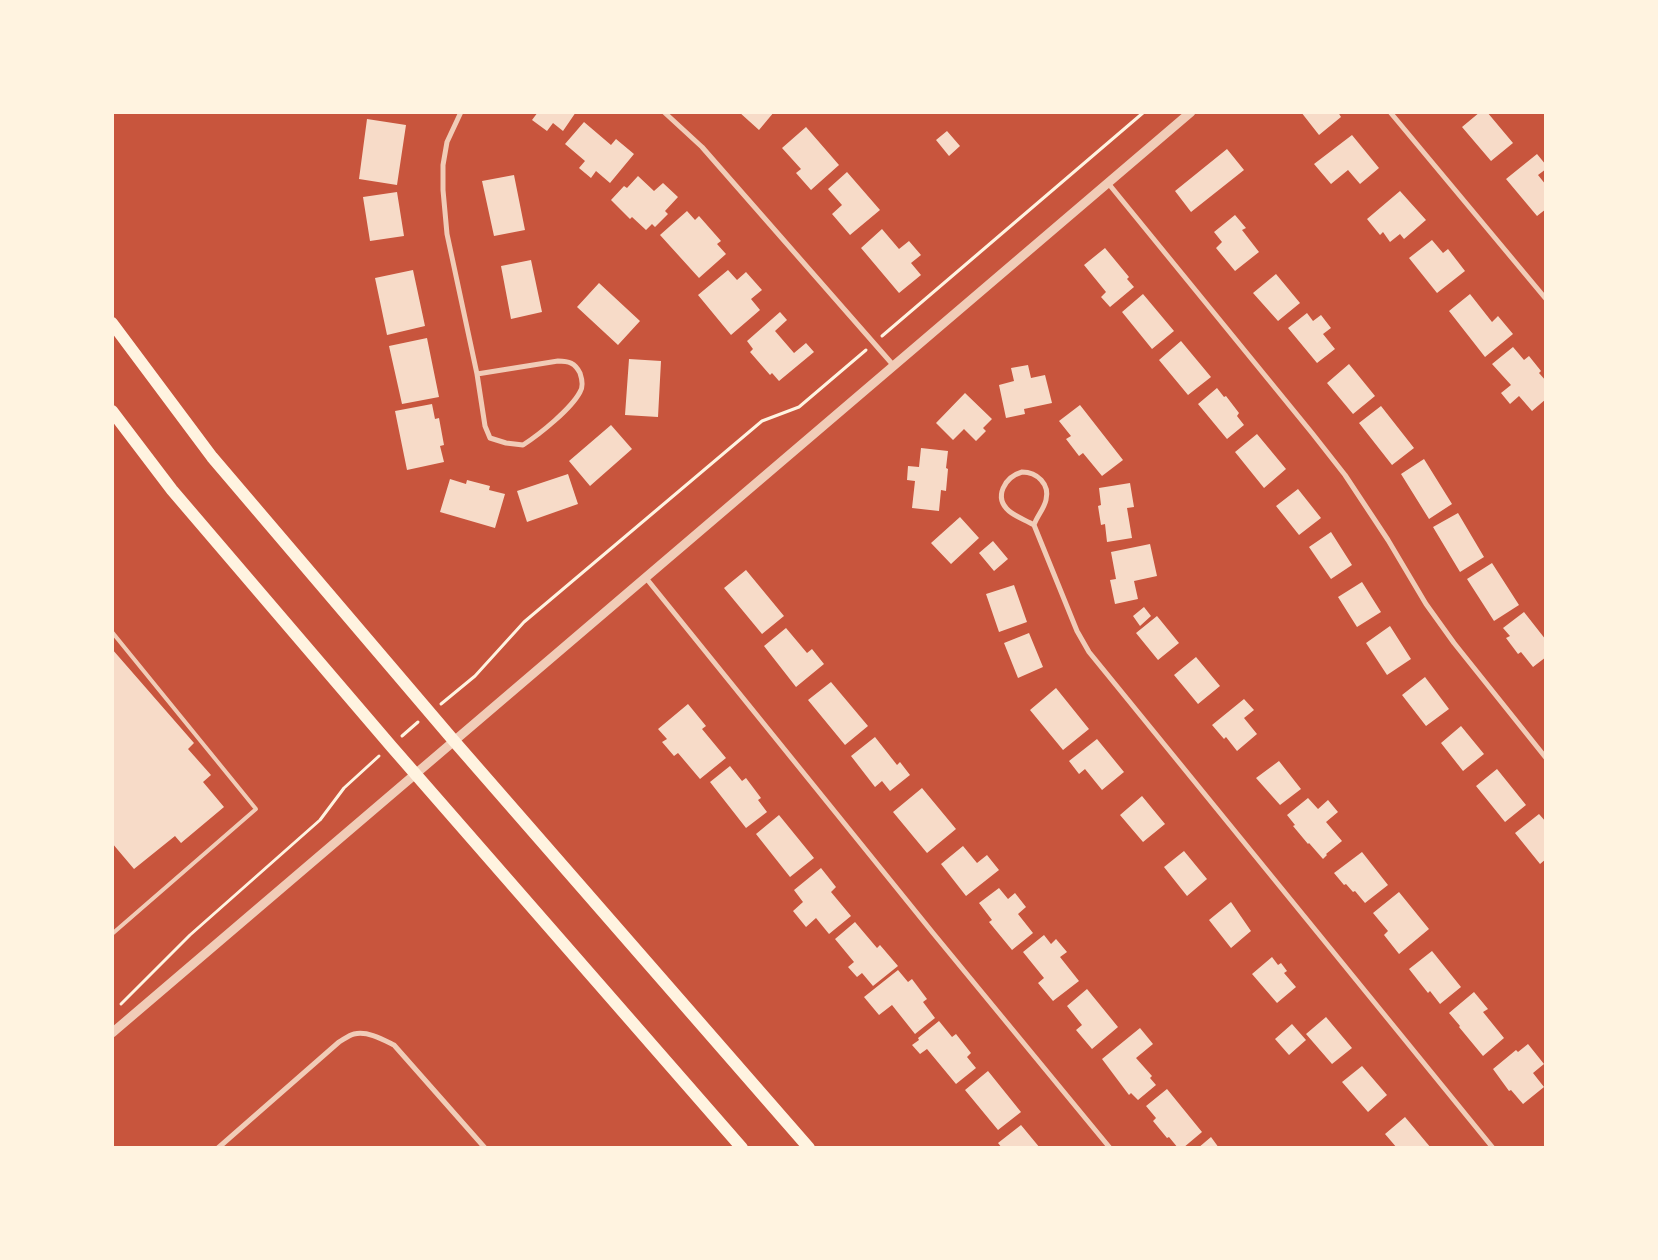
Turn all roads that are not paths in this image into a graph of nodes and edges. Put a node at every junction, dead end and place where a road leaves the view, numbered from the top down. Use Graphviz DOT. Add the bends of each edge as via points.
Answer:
graph roads {
  1 [pos="461,112"];
  2 [pos="664,112"];
  3 [pos="1191,112"];
  4 [pos="1390,112"];
  5 [pos="1108,183"];
  6 [pos="1546,299"];
  7 [pos="112,323"];
  8 [pos="894,366"];
  9 [pos="477,374"];
  10 [pos="112,411"];
  11 [pos="1034,525"];
  12 [pos="646,578"];
  13 [pos="112,632"];
  14 [pos="454,742"];
  15 [pos="1546,758"];
  16 [pos="416,774"];
  17 [pos="112,934"];
  18 [pos="112,1033"];
  19 [pos="218,1148"];
  20 [pos="485,1148"];
  21 [pos="742,1148"];
  22 [pos="809,1148"];
  23 [pos="1110,1148"];
  24 [pos="1493,1148"];
  1 -- 9 [label="street" via="447,142 443,190 447,234"];
  2 -- 8 [label="street" via="702,147"];
  3 -- 5 [label="street"];
  4 -- 6 [label="street"];
  5 -- 8 [label="street"];
  5 -- 15 [label="street" via="1339,468 1454,644"];
  7 -- 14 [label="main road" via="212,457"];
  8 -- 12 [label="street"];
  9 -- 9 [label="street" via="569,361 577,368 583,385 569,406 536,436 523,445 513,444 490,438 485,426"];
  10 -- 16 [label="main road" via="172,490"];
  11 -- 11 [label="street" via="1044,506 1047,491 1037,475 1022,472 1004,484 1002,499 1009,511"];
  11 -- 24 [label="street" via="1077,631 1090,652"];
  12 -- 14 [label="street"];
  12 -- 23 [label="street"];
  13 -- 17 [label="lane" via="256,809"];
  14 -- 16 [label="street"];
  14 -- 22 [label="main road"];
  16 -- 18 [label="street"];
  16 -- 21 [label="main road"];
  19 -- 20 [label="street" via="339,1042 354,1034 382,1038 394,1045"];
}
